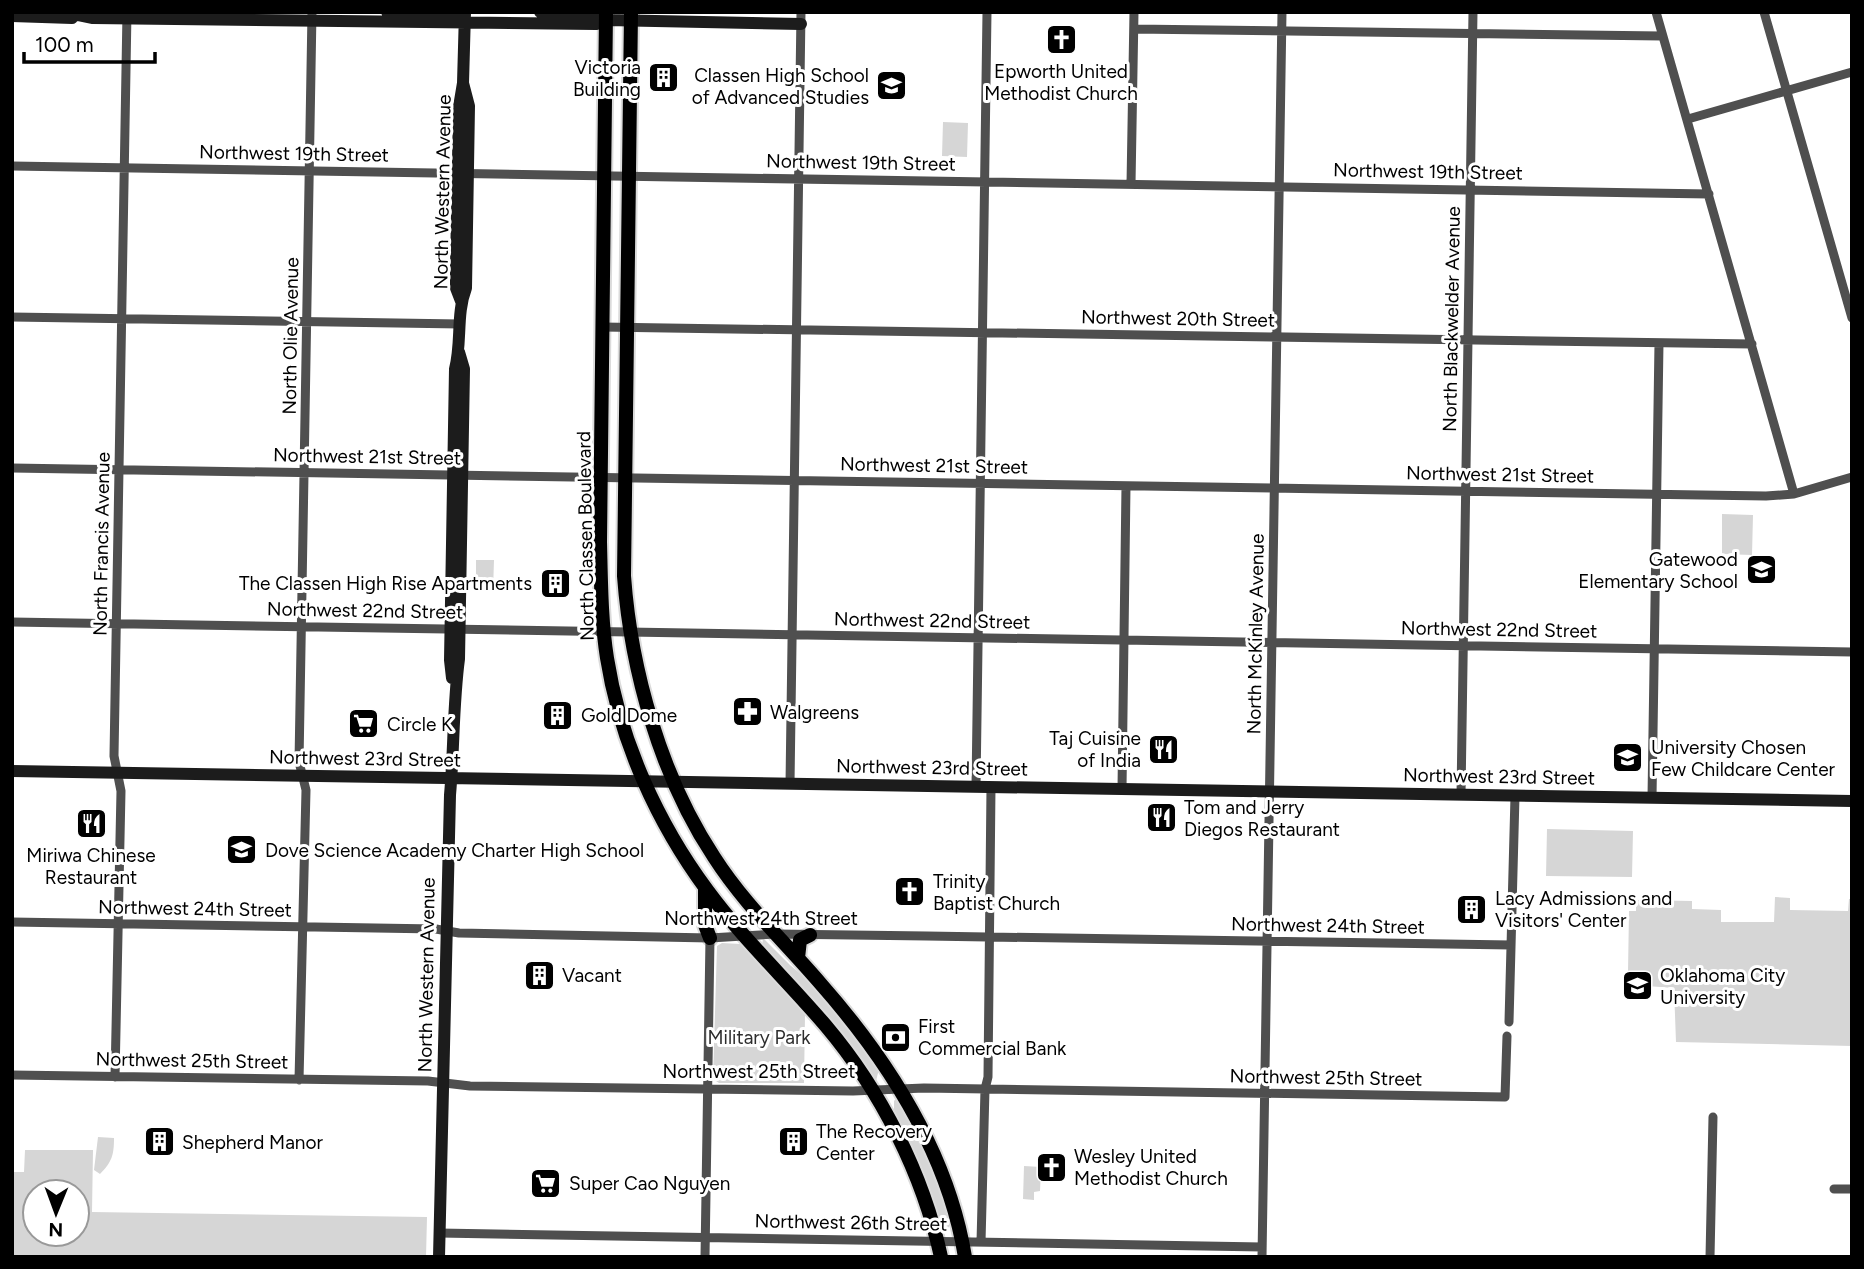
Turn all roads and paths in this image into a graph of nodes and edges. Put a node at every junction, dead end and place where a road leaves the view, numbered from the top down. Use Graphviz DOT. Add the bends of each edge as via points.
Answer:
graph roads {
  1 [pos="64,12"];
  2 [pos="387,12"];
  3 [pos="540,12"];
  4 [pos="987,12"];
  5 [pos="1134,12"];
  6 [pos="1282,12"];
  7 [pos="1473,12"];
  8 [pos="1656,12"];
  9 [pos="1764,12"];
  10 [pos="127,15"];
  11 [pos="12,16"];
  12 [pos="463,16"];
  13 [pos="606,16"];
  14 [pos="312,17"];
  15 [pos="631,17"];
  16 [pos="93,18"];
  17 [pos="801,18"];
  18 [pos="523,19"];
  19 [pos="1134,29"];
  20 [pos="1282,31"];
  21 [pos="1473,33"];
  22 [pos="1662,36"];
  23 [pos="1852,72"];
  24 [pos="1786,91"];
  25 [pos="1688,119"];
  26 [pos="12,166"];
  27 [pos="125,167"];
  28 [pos="309,171"];
  29 [pos="463,173"];
  30 [pos="604,175"];
  31 [pos="630,176"];
  32 [pos="798,179"];
  33 [pos="985,182"];
  34 [pos="1131,184"];
  35 [pos="1279,186"];
  36 [pos="1470,190"];
  37 [pos="1709,194"];
  38 [pos="12,317"];
  39 [pos="1852,318"];
  40 [pos="122,319"];
  41 [pos="307,322"];
  42 [pos="460,324"];
  43 [pos="602,327"];
  44 [pos="627,327"];
  45 [pos="796,330"];
  46 [pos="982,332"];
  47 [pos="1278,337"];
  48 [pos="1468,340"];
  49 [pos="1659,343"];
  50 [pos="1752,344"];
  51 [pos="12,468"];
  52 [pos="120,469"];
  53 [pos="305,472"];
  54 [pos="458,475"];
  55 [pos="601,477"];
  56 [pos="625,477"];
  57 [pos="1852,477"];
  58 [pos="794,480"];
  59 [pos="980,483"];
  60 [pos="1126,486"];
  61 [pos="1275,488"];
  62 [pos="1466,491"];
  63 [pos="1657,494"];
  64 [pos="1794,494"];
  65 [pos="12,622"];
  66 [pos="117,624"];
  67 [pos="302,627"];
  68 [pos="455,629"];
  69 [pos="605,632"];
  70 [pos="631,633"];
  71 [pos="792,635"];
  72 [pos="978,638"];
  73 [pos="1124,640"];
  74 [pos="1273,643"];
  75 [pos="1464,646"];
  76 [pos="1654,649"];
  77 [pos="1852,652"];
  78 [pos="12,771"];
  79 [pos="117,773"];
  80 [pos="303,776"];
  81 [pos="452,778"];
  82 [pos="644,782"];
  83 [pos="675,782"];
  84 [pos="790,784"];
  85 [pos="976,787"];
  86 [pos="991,788"];
  87 [pos="1122,789"];
  88 [pos="1270,792"];
  89 [pos="1461,795"];
  90 [pos="1515,796"];
  91 [pos="1653,797"];
  92 [pos="1852,801"];
  93 [pos="705,888"];
  94 [pos="12,922"];
  95 [pos="118,924"];
  96 [pos="302,927"];
  97 [pos="446,931"];
  98 [pos="775,934"];
  99 [pos="810,935"];
  100 [pos="743,936"];
  101 [pos="989,937"];
  102 [pos="710,938"];
  103 [pos="1268,942"];
  104 [pos="1511,944"];
  105 [pos="798,958"];
  106 [pos="1508,1023"];
  107 [pos="1507,1036"];
  108 [pos="12,1074"];
  109 [pos="115,1077"];
  110 [pos="299,1080"];
  111 [pos="442,1084"];
  112 [pos="707,1089"];
  113 [pos="871,1089"];
  114 [pos="900,1089"];
  115 [pos="985,1089"];
  116 [pos="1264,1094"];
  117 [pos="1713,1117"];
  118 [pos="1834,1189"];
  119 [pos="1852,1189"];
  120 [pos="439,1233"];
  121 [pos="705,1238"];
  122 [pos="937,1241"];
  123 [pos="963,1241"];
  124 [pos="981,1241"];
  125 [pos="1262,1252"];
  126 [pos="439,1257"];
  127 [pos="705,1257"];
  128 [pos="941,1257"];
  129 [pos="965,1257"];
  130 [pos="1710,1257"];
  1 -- 16 [label="street"];
  2 -- 12 [label="street"];
  3 -- 13 [label="street"];
  4 -- 33 [label="street"];
  5 -- 19 [label="street"];
  6 -- 20 [label="street, North McKinley Avenue"];
  7 -- 21 [label="street, North Blackwelder Avenue"];
  8 -- 22 [label="street"];
  9 -- 24 [label="street"];
  10 -- 14 [label="street"];
  10 -- 16 [label="street"];
  10 -- 27 [label="street, North Francis Avenue"];
  11 -- 16 [label="street"];
  12 -- 14 [label="street"];
  12 -- 18 [label="street"];
  12 -- 29 [label="street, North Western Avenue" via="459,107"];
  13 -- 15 [label="street"];
  13 -- 18 [label="street" via="596,24"];
  13 -- 30 [label="main road, North Classen Boulevard"];
  14 -- 28 [label="street, North Olie Avenue"];
  15 -- 17 [label="street"];
  15 -- 31 [label="main road, North Classen Boulevard"];
  17 -- 32 [label="street"];
  19 -- 20 [label="street"];
  19 -- 34 [label="street"];
  20 -- 21 [label="street"];
  20 -- 35 [label="street, North McKinley Avenue"];
  21 -- 22 [label="street"];
  21 -- 36 [label="street, North Blackwelder Avenue"];
  22 -- 25 [label="street"];
  23 -- 24 [label="street"];
  24 -- 25 [label="street"];
  24 -- 39 [label="street"];
  25 -- 37 [label="street"];
  26 -- 27 [label="street, Northwest 19th Street"];
  27 -- 28 [label="street, Northwest 19th Street"];
  27 -- 40 [label="street, North Francis Avenue"];
  28 -- 29 [label="street, Northwest 19th Street"];
  28 -- 41 [label="street, North Olie Avenue"];
  29 -- 30 [label="street, Northwest 19th Street"];
  29 -- 42 [label="street, North Western Avenue" via="456,288 461,301"];
  30 -- 31 [label="street, Northwest 19th Street"];
  30 -- 43 [label="main road, North Classen Boulevard"];
  31 -- 32 [label="street, Northwest 19th Street"];
  31 -- 44 [label="main road, North Classen Boulevard"];
  32 -- 33 [label="street, Northwest 19th Street"];
  32 -- 45 [label="street"];
  33 -- 34 [label="street, Northwest 19th Street"];
  33 -- 46 [label="street"];
  34 -- 35 [label="street, Northwest 19th Street"];
  35 -- 36 [label="street, Northwest 19th Street"];
  35 -- 47 [label="street, North McKinley Avenue"];
  36 -- 37 [label="street, Northwest 19th Street"];
  36 -- 48 [label="street, North Blackwelder Avenue"];
  37 -- 50 [label="street"];
  38 -- 40 [label="street"];
  40 -- 41 [label="street"];
  40 -- 52 [label="street, North Francis Avenue"];
  41 -- 42 [label="street"];
  41 -- 53 [label="street, North Olie Avenue"];
  42 -- 54 [label="street, North Western Avenue" via="455,369"];
  43 -- 44 [label="street, Northwest 20th Street"];
  43 -- 55 [label="main road, North Classen Boulevard"];
  44 -- 45 [label="street, Northwest 20th Street"];
  44 -- 56 [label="main road, North Classen Boulevard"];
  45 -- 46 [label="street, Northwest 20th Street"];
  45 -- 58 [label="street"];
  46 -- 47 [label="street, Northwest 20th Street"];
  46 -- 59 [label="street"];
  47 -- 48 [label="street, Northwest 20th Street"];
  47 -- 61 [label="street, North McKinley Avenue"];
  48 -- 49 [label="street, Northwest 20th Street"];
  48 -- 62 [label="street, North Blackwelder Avenue"];
  49 -- 50 [label="street, Northwest 20th Street"];
  49 -- 63 [label="street"];
  50 -- 64 [label="street"];
  51 -- 52 [label="street, Northwest 21st Street"];
  52 -- 53 [label="street, Northwest 21st Street"];
  52 -- 66 [label="street, North Francis Avenue"];
  53 -- 54 [label="street, Northwest 21st Street"];
  53 -- 67 [label="street, North Olie Avenue"];
  54 -- 55 [label="street, Northwest 21st Street"];
  54 -- 68 [label="street, North Western Avenue"];
  55 -- 56 [label="street, Northwest 21st Street"];
  55 -- 69 [label="main road, North Classen Boulevard"];
  56 -- 58 [label="street, Northwest 21st Street"];
  56 -- 70 [label="main road, North Classen Boulevard" via="624,576"];
  57 -- 64 [label="street, Northwest 21st Street"];
  58 -- 59 [label="street, Northwest 21st Street"];
  58 -- 71 [label="street"];
  59 -- 60 [label="street, Northwest 21st Street"];
  59 -- 72 [label="street"];
  60 -- 61 [label="street, Northwest 21st Street"];
  60 -- 73 [label="street"];
  61 -- 62 [label="street, Northwest 21st Street"];
  61 -- 74 [label="street, North McKinley Avenue"];
  62 -- 63 [label="street, Northwest 21st Street"];
  62 -- 75 [label="street, North Blackwelder Avenue"];
  63 -- 64 [label="street, Northwest 21st Street"];
  63 -- 76 [label="street"];
  65 -- 66 [label="street, Northwest 22nd Street"];
  66 -- 67 [label="street, Northwest 22nd Street"];
  66 -- 79 [label="street, North Francis Avenue"];
  67 -- 68 [label="street, Northwest 22nd Street"];
  67 -- 80 [label="street, North Olie Avenue" via="299,762"];
  68 -- 69 [label="street, Northwest 22nd Street"];
  68 -- 81 [label="street, North Western Avenue" via="459,659"];
  69 -- 70 [label="street, Northwest 22nd Street"];
  69 -- 82 [label="main road, North Classen Boulevard" via="622,721"];
  70 -- 71 [label="street, Northwest 22nd Street"];
  70 -- 83 [label="main road, North Classen Boulevard" via="648,706"];
  71 -- 72 [label="street, Northwest 22nd Street"];
  71 -- 84 [label="street"];
  72 -- 73 [label="street, Northwest 22nd Street"];
  72 -- 85 [label="street"];
  73 -- 74 [label="street, Northwest 22nd Street"];
  73 -- 87 [label="street"];
  74 -- 75 [label="street, Northwest 22nd Street"];
  74 -- 88 [label="street, North McKinley Avenue"];
  75 -- 76 [label="street, Northwest 22nd Street"];
  75 -- 89 [label="street, North Blackwelder Avenue"];
  76 -- 77 [label="street, Northwest 22nd Street"];
  76 -- 91 [label="street"];
  78 -- 79 [label="street, Northwest 23rd Street"];
  79 -- 80 [label="street, Northwest 23rd Street"];
  79 -- 95 [label="street, North Francis Avenue" via="121,792"];
  80 -- 81 [label="street, Northwest 23rd Street"];
  80 -- 96 [label="street, North Olie Avenue"];
  81 -- 82 [label="street, Northwest 23rd Street"];
  81 -- 97 [label="street, North Western Avenue"];
  82 -- 83 [label="street, Northwest 23rd Street"];
  82 -- 93 [label="main road, North Classen Boulevard"];
  83 -- 84 [label="street, Northwest 23rd Street"];
  83 -- 98 [label="main road, North Classen Boulevard" via="713,857"];
  84 -- 85 [label="street, Northwest 23rd Street"];
  85 -- 86 [label="street, Northwest 23rd Street"];
  86 -- 87 [label="street, Northwest 23rd Street"];
  86 -- 101 [label="street"];
  87 -- 88 [label="street, Northwest 23rd Street"];
  88 -- 89 [label="street, Northwest 23rd Street"];
  88 -- 103 [label="street, North McKinley Avenue"];
  89 -- 90 [label="street, Northwest 23rd Street"];
  90 -- 91 [label="street, Northwest 23rd Street"];
  90 -- 104 [label="street"];
  91 -- 92 [label="street, Northwest 23rd Street"];
  93 -- 100 [label="main road, North Classen Boulevard"];
  93 -- 102 [label="main road" via="705,925"];
  94 -- 95 [label="street, Northwest 24th Street"];
  95 -- 96 [label="street, Northwest 24th Street"];
  95 -- 109 [label="street, North Francis Avenue"];
  96 -- 97 [label="street, Northwest 24th Street"];
  96 -- 110 [label="street, North Olie Avenue"];
  97 -- 102 [label="street, Northwest 24th Street"];
  97 -- 111 [label="street, North Western Avenue"];
  98 -- 99 [label="street, Northwest 24th Street"];
  98 -- 100 [label="street, Northwest 24th Street"];
  98 -- 105 [label="main road, North Classen Boulevard"];
  99 -- 101 [label="street, Northwest 24th Street"];
  99 -- 105 [label="main road" via="799,943"];
  100 -- 102 [label="street, Northwest 24th Street"];
  100 -- 113 [label="main road, North Classen Boulevard" via="827,1027"];
  101 -- 103 [label="street, Northwest 24th Street"];
  101 -- 115 [label="street"];
  102 -- 112 [label="street"];
  103 -- 104 [label="street, Northwest 24th Street"];
  103 -- 116 [label="street, North McKinley Avenue"];
  104 -- 106 [label="street"];
  105 -- 114 [label="main road, North Classen Boulevard" via="861,1032"];
  107 -- 116 [label="street, Northwest 25th Street" via="1506,1097"];
  108 -- 109 [label="street, Northwest 25th Street"];
  109 -- 110 [label="street, Northwest 25th Street"];
  110 -- 111 [label="street, Northwest 25th Street"];
  111 -- 112 [label="street, Northwest 25th Street"];
  111 -- 120 [label="street, North Western Avenue"];
  112 -- 113 [label="street, Northwest 25th Street"];
  112 -- 121 [label="street"];
  113 -- 114 [label="street, Northwest 25th Street"];
  113 -- 122 [label="main road, North Classen Boulevard" via="921,1188"];
  114 -- 115 [label="street, Northwest 25th Street"];
  114 -- 123 [label="main road, North Classen Boulevard" via="934,1154"];
  115 -- 116 [label="street, Northwest 25th Street"];
  115 -- 124 [label="street"];
  116 -- 125 [label="street, North McKinley Avenue"];
  117 -- 130 [label="street"];
  118 -- 119 [label="street"];
  120 -- 121 [label="street, Northwest 26th Street"];
  120 -- 126 [label="street, North Western Avenue"];
  121 -- 122 [label="street, Northwest 26th Street"];
  121 -- 127 [label="street"];
  122 -- 123 [label="street, Northwest 26th Street"];
  122 -- 128 [label="main road, North Classen Boulevard"];
  123 -- 124 [label="street, Northwest 26th Street"];
  123 -- 129 [label="main road, North Classen Boulevard"];
  124 -- 125 [label="street, Northwest 26th Street"];
}
